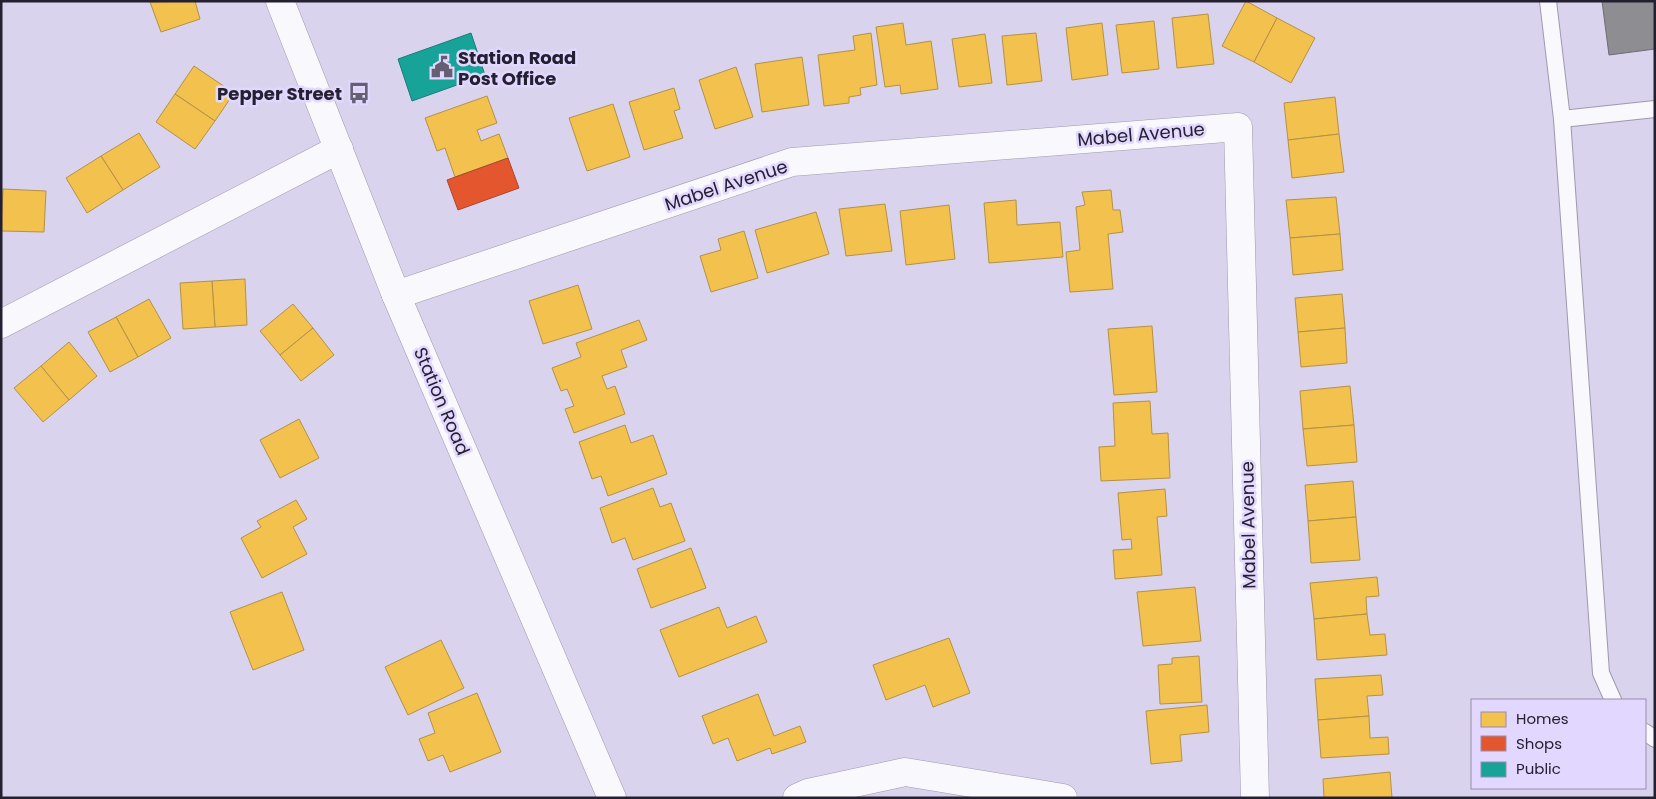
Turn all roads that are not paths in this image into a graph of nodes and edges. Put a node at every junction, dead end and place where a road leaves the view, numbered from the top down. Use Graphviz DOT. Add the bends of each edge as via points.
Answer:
graph roads {
  1 [pos="280,1"];
  2 [pos="1548,1"];
  3 [pos="1655,109"];
  4 [pos="1562,119"];
  5 [pos="339,149"];
  6 [pos="396,295"];
  7 [pos="1,324"];
  8 [pos="1612,699"];
  9 [pos="612,798"];
  10 [pos="796,798"];
  11 [pos="1063,798"];
  12 [pos="1255,798"];
  1 -- 5 [label="street, Station Road"];
  2 -- 4 [label="lane"];
  3 -- 4 [label="lane"];
  4 -- 8 [label="lane" via="1601,673"];
  5 -- 6 [label="street, Station Road"];
  5 -- 7 [label="street"];
  6 -- 9 [label="street, Station Road"];
  6 -- 12 [label="street, Mabel Avenue" via="792,162 1238,127"];
  10 -- 11 [label="street" via="905,772"];
}
